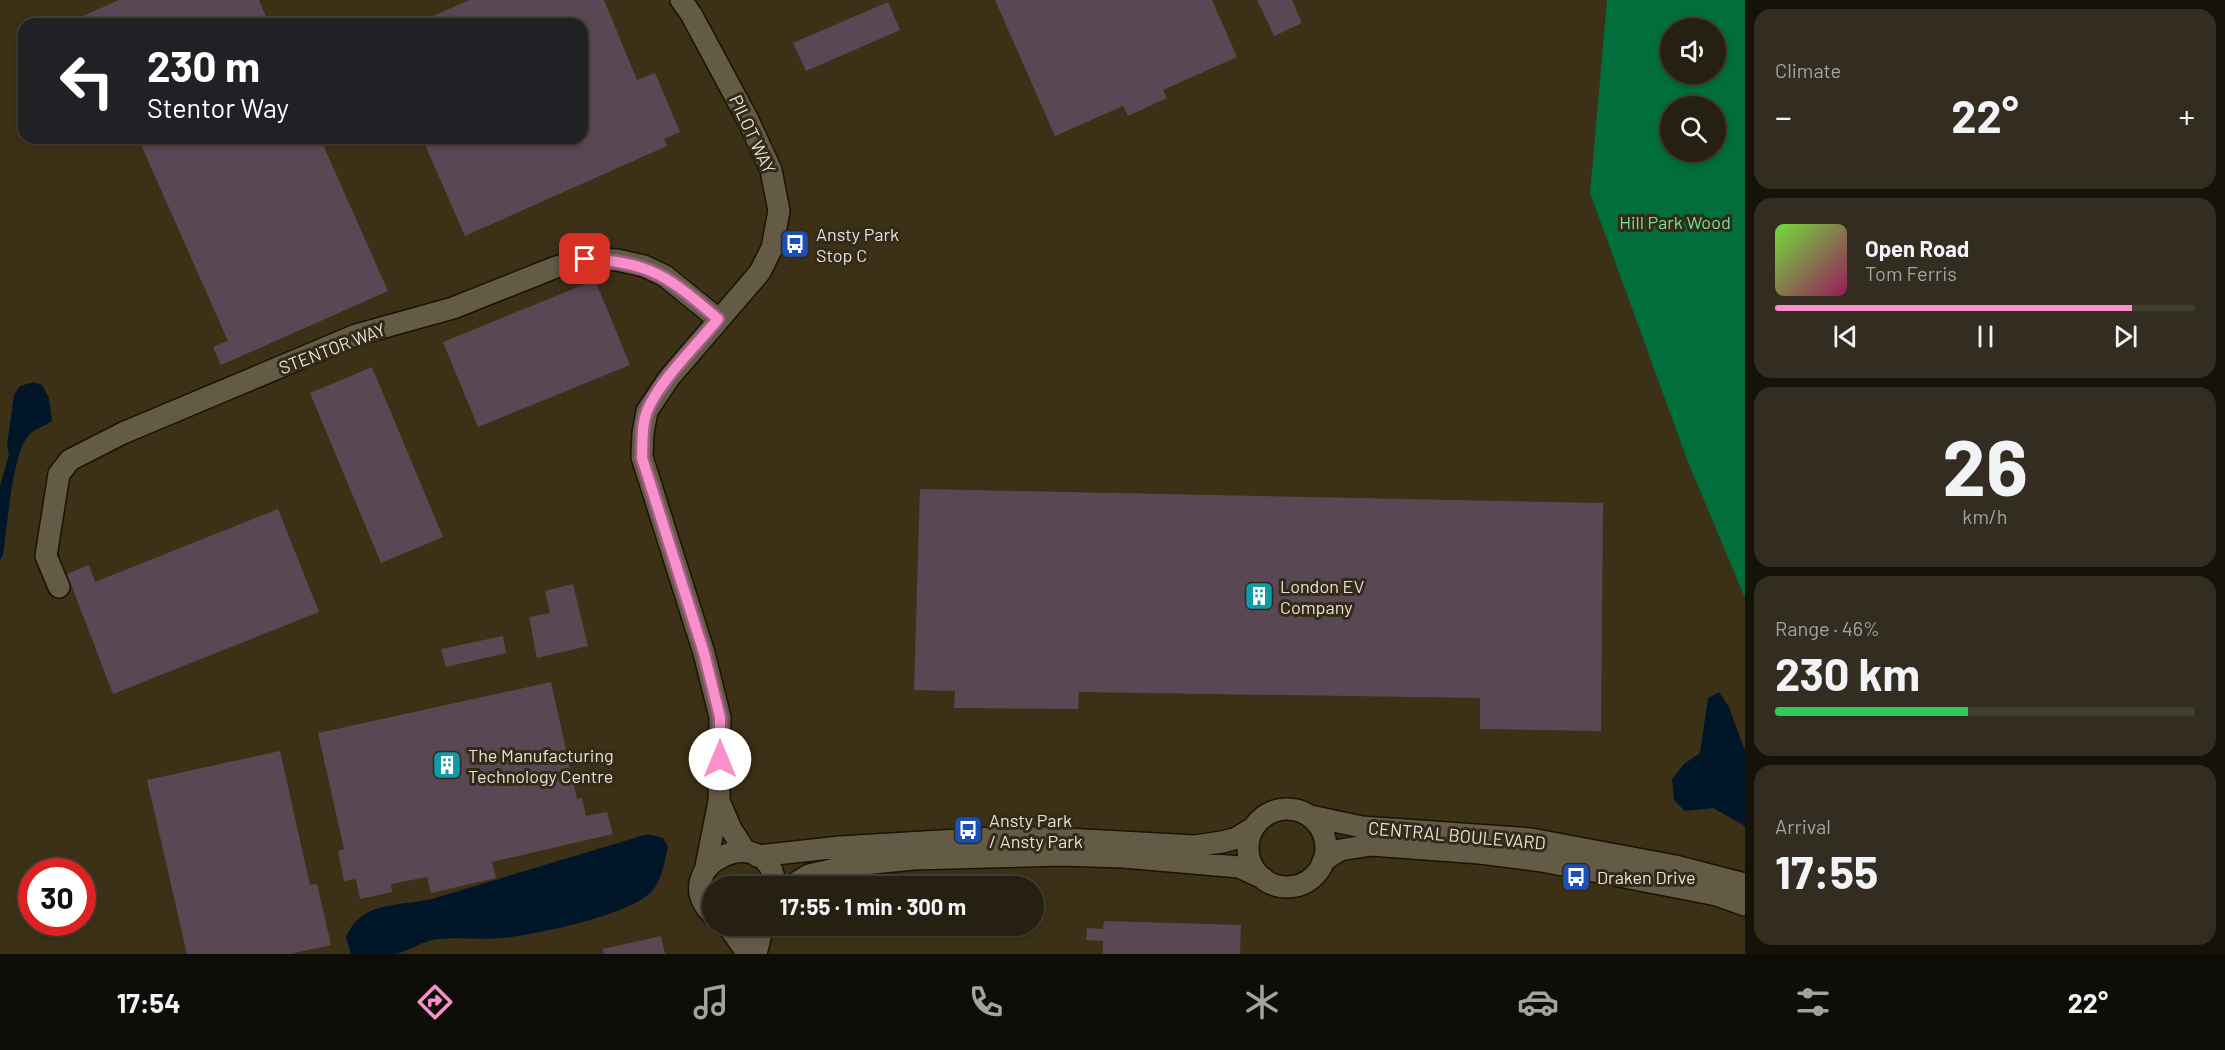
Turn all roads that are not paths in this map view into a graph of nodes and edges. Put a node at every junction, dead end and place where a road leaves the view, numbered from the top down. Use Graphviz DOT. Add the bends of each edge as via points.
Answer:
graph roads {
  1 [pos="681,0"];
  2 [pos="718,319"];
  3 [pos="59,587"];
  4 [pos="720,801"];
  5 [pos="1310,816"];
  6 [pos="1253,828"];
  7 [pos="751,854"];
  8 [pos="1323,861"];
  9 [pos="705,871"];
  10 [pos="704,876"];
  11 [pos="773,876"];
  12 [pos="810,876"];
  13 [pos="1263,878"];
  14 [pos="1745,884"];
  15 [pos="1745,905"];
  16 [pos="735,936"];
  17 [pos="760,936"];
  18 [pos="748,954"];
  19 [pos="756,954"];
  1 -- 2 [label="street, PILOT WAY" via="748,120 771,170 779,211 772,248 760,272"];
  2 -- 3 [label="street, STENTOR WAY" via="665,276 644,266 585,259 453,308 356,335 70,460 59,474 46,556"];
  2 -- 4 [label="street, PILOT WAY" via="647,411 642,458 704,653 720,717"];
  4 -- 7 [label="street, PILOT WAY" via="731,830"];
  4 -- 9 [label="street, PILOT WAY"];
  5 -- 6 [label="street" via="1294,810 1274,812"];
  5 -- 8 [label="street" via="1323,833"];
  5 -- 14 [label="street, CENTRAL BOULEVARD" via="1362,827 1531,839 1675,866"];
  6 -- 7 [label="street" via="1238,838 1195,846 991,838"];
  6 -- 13 [label="street" via="1249,855"];
  7 -- 9 [label="street" via="721,855"];
  7 -- 11 [label="street, PILOT WAY"];
  8 -- 13 [label="street" via="1311,878 1299,884 1282,886"];
  8 -- 15 [label="street, CENTRAL BOULEVARD" via="1340,850 1371,845 1480,854 1542,861 1706,893"];
  9 -- 10 [label="street, PILOT WAY"];
  12 -- 13 [label="street" via="863,864 913,859 1061,855 1239,867"];
  16 -- 18 [label="street"];
  17 -- 19 [label="street"];
}
